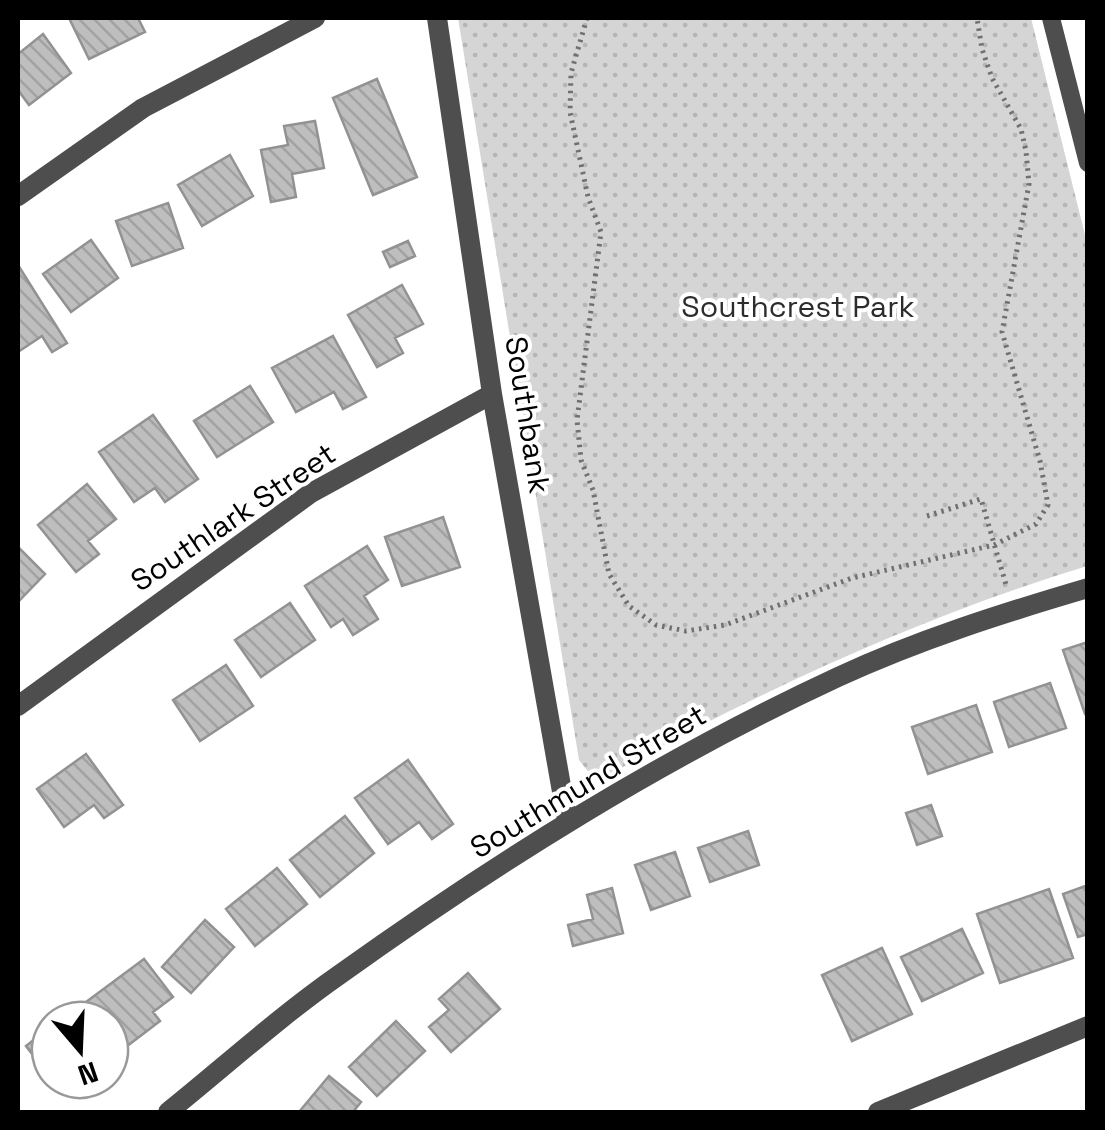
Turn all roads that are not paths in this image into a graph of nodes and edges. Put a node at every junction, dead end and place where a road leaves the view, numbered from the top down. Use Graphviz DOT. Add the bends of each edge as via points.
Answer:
graph roads {
  1 [pos="316,18"];
  2 [pos="437,18"];
  3 [pos="1051,18"];
  4 [pos="1088,163"];
  5 [pos="18,196"];
  6 [pos="492,394"];
  7 [pos="1088,588"];
  8 [pos="18,706"];
  9 [pos="567,820"];
  10 [pos="1088,1026"];
  11 [pos="168,1112"];
  12 [pos="878,1112"];
  1 -- 5 [label="street" via="143,108"];
  2 -- 6 [label="street, Southbank"];
  3 -- 4 [label="lane"];
  6 -- 8 [label="street, Southlark Street" via="311,493"];
  6 -- 9 [label="street, Southbank"];
  7 -- 9 [label="street, Southmund Street" via="840,676"];
  9 -- 11 [label="street, Southmund Street" via="336,976"];
  10 -- 12 [label="street"];
}
